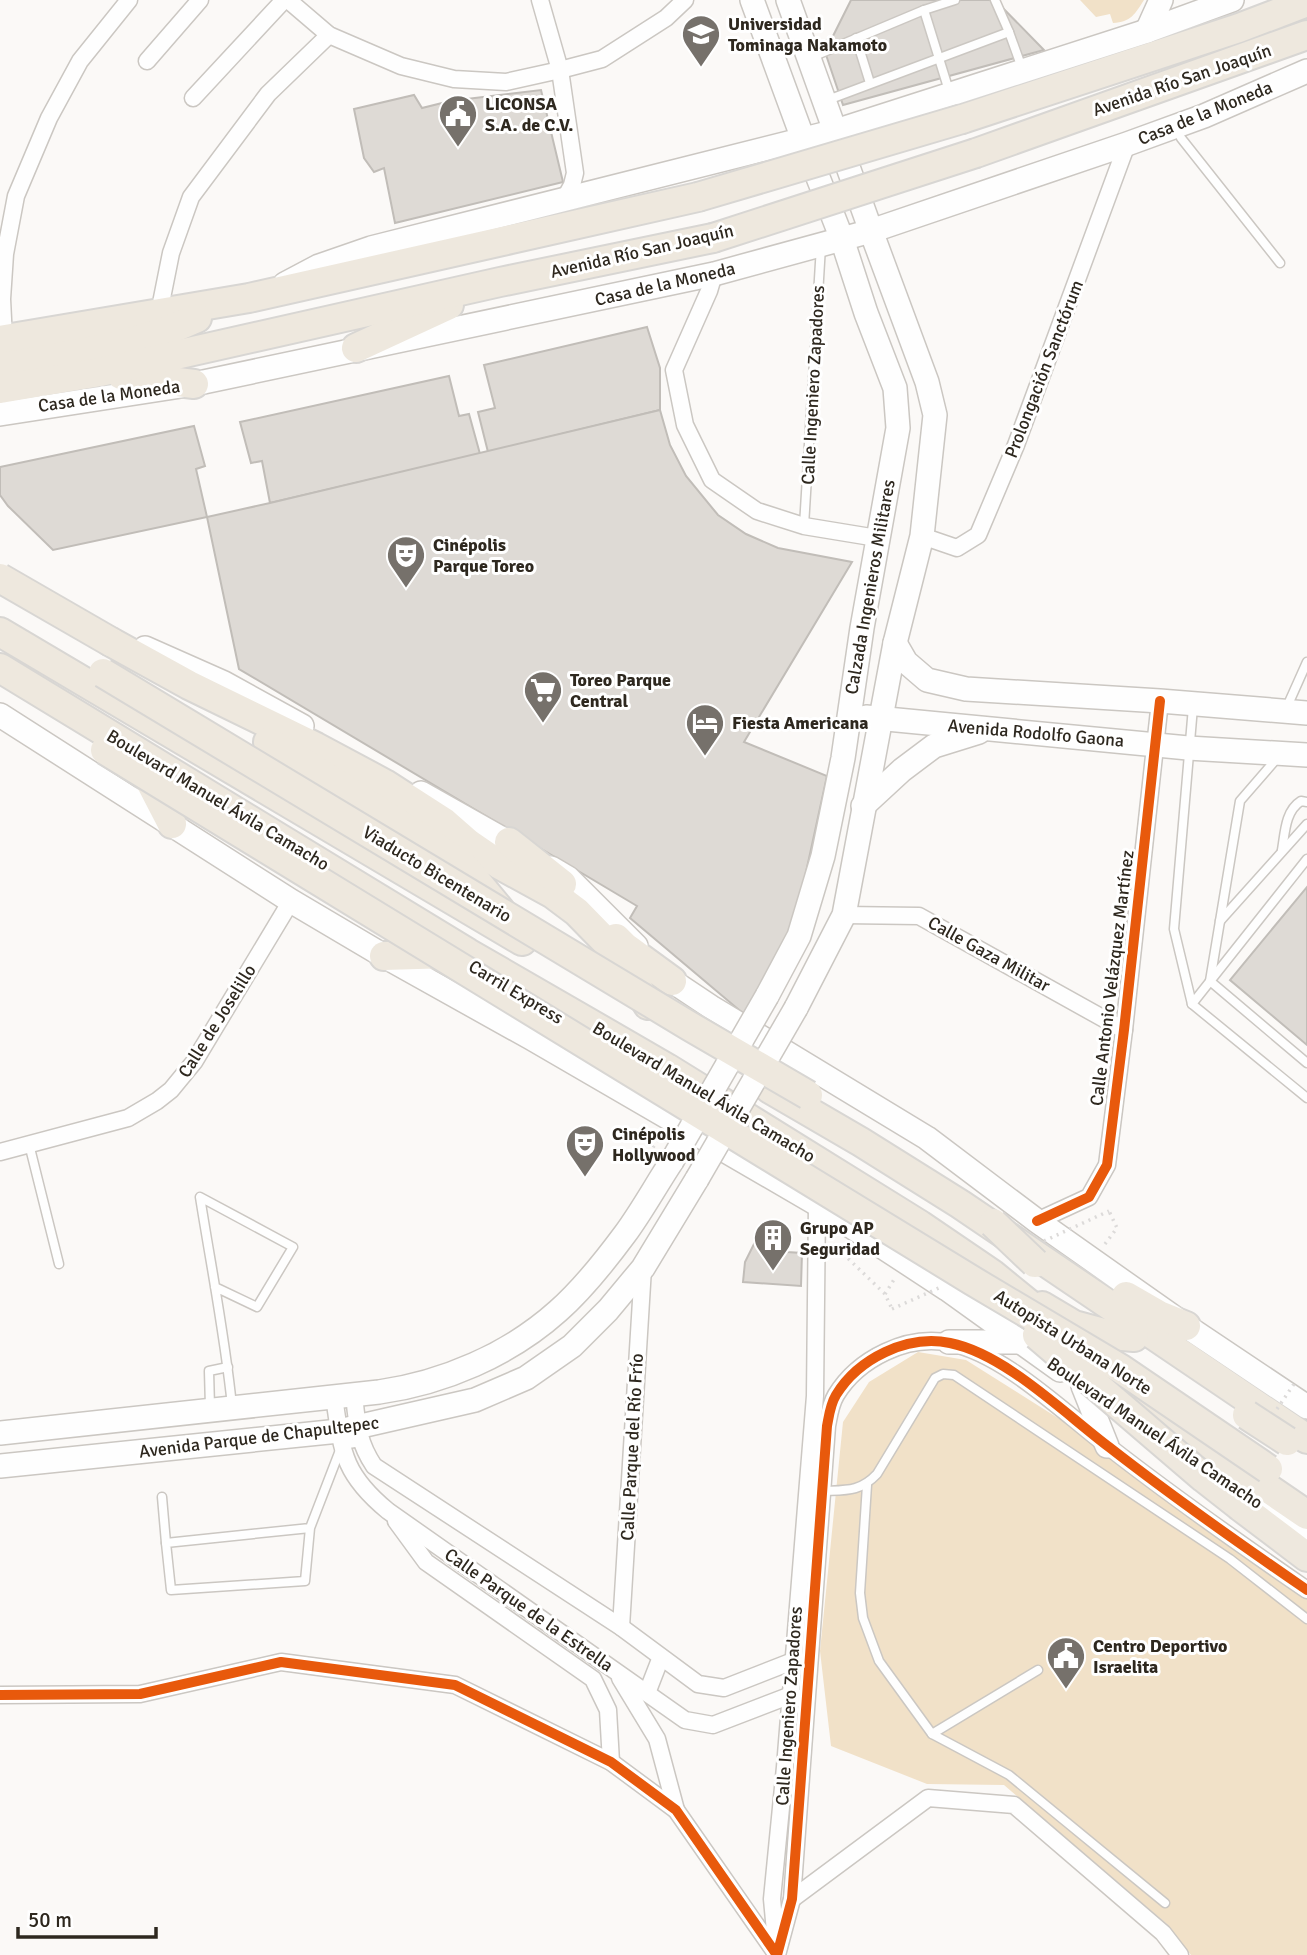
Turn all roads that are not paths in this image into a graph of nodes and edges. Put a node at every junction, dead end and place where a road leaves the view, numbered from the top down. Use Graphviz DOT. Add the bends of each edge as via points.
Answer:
graph roads {
  1 [pos="130,0"];
  2 [pos="200,0"];
  3 [pos="286,0"];
  4 [pos="540,0"];
  5 [pos="685,0"];
  6 [pos="752,0"];
  7 [pos="788,0"];
  8 [pos="955,0"];
  9 [pos="995,0"];
  10 [pos="1161,0"];
  11 [pos="1233,0"];
  12 [pos="1307,2"];
  13 [pos="923,10"];
  14 [pos="1147,31"];
  15 [pos="1009,32"];
  16 [pos="330,35"];
  17 [pos="1307,35"];
  18 [pos="856,38"];
  19 [pos="810,58"];
  20 [pos="938,59"];
  21 [pos="147,61"];
  22 [pos="560,70"];
  23 [pos="1023,71"];
  24 [pos="1307,71"];
  25 [pos="870,83"];
  26 [pos="193,98"];
  27 [pos="825,101"];
  28 [pos="956,107"];
  29 [pos="1176,126"];
  30 [pos="836,131"];
  31 [pos="803,139"];
  32 [pos="1127,144"];
  33 [pos="0,190"];
  34 [pos="16,196"];
  35 [pos="565,198"];
  36 [pos="871,231"];
  37 [pos="832,241"];
  38 [pos="1280,263"];
  39 [pos="713,275"];
  40 [pos="500,282"];
  41 [pos="270,293"];
  42 [pos="162,322"];
  43 [pos="1,346"];
  44 [pos="356,348"];
  45 [pos="0,367"];
  46 [pos="100,372"];
  47 [pos="194,384"];
  48 [pos="0,389"];
  49 [pos="0,414"];
  50 [pos="804,526"];
  51 [pos="922,536"];
  52 [pos="877,538"];
  53 [pos="0,581"];
  54 [pos="0,611"];
  55 [pos="0,632"];
  56 [pos="895,643"];
  57 [pos="1307,662"];
  58 [pos="0,668"];
  59 [pos="0,677"];
  60 [pos="0,684"];
  61 [pos="1160,701"];
  62 [pos="1193,704"];
  63 [pos="1296,712"];
  64 [pos="0,715"];
  65 [pos="849,715"];
  66 [pos="881,719"];
  67 [pos="990,729"];
  68 [pos="1155,745"];
  69 [pos="1188,748"];
  70 [pos="135,751"];
  71 [pos="1281,754"];
  72 [pos="1307,755"];
  73 [pos="305,764"];
  74 [pos="385,784"];
  75 [pos="1307,802"];
  76 [pos="863,806"];
  77 [pos="172,824"];
  78 [pos="1307,824"];
  79 [pos="509,842"];
  80 [pos="468,843"];
  81 [pos="1282,850"];
  82 [pos="1307,859"];
  83 [pos="562,884"];
  84 [pos="291,901"];
  85 [pos="844,915"];
  86 [pos="1220,921"];
  87 [pos="531,947"];
  88 [pos="468,953"];
  89 [pos="384,956"];
  90 [pos="672,981"];
  91 [pos="1210,981"];
  92 [pos="1192,1004"];
  93 [pos="656,1020"];
  94 [pos="1124,1030"];
  95 [pos="1307,1063"];
  96 [pos="746,1094"];
  97 [pos="1307,1098"];
  98 [pos="875,1135"];
  99 [pos="29,1144"];
  100 [pos="0,1152"];
  101 [pos="672,1161"];
  102 [pos="826,1200"];
  103 [pos="1037,1221"];
  104 [pos="996,1229"];
  105 [pos="59,1264"];
  106 [pos="643,1268"];
  107 [pos="974,1281"];
  108 [pos="584,1284"];
  109 [pos="215,1286"];
  110 [pos="1035,1302"];
  111 [pos="608,1310"];
  112 [pos="1186,1326"];
  113 [pos="1135,1337"];
  114 [pos="949,1342"];
  115 [pos="1021,1342"];
  116 [pos="228,1367"];
  117 [pos="1121,1369"];
  118 [pos="1083,1386"];
  119 [pos="344,1396"];
  120 [pos="1307,1406"];
  121 [pos="221,1410"];
  122 [pos="0,1433"];
  123 [pos="350,1437"];
  124 [pos="1307,1439"];
  125 [pos="1107,1446"];
  126 [pos="1307,1455"];
  127 [pos="0,1466"];
  128 [pos="867,1485"];
  129 [pos="815,1490"];
  130 [pos="1307,1495"];
  131 [pos="162,1497"];
  132 [pos="388,1511"];
  133 [pos="1307,1515"];
  134 [pos="310,1528"];
  135 [pos="1307,1538"];
  136 [pos="166,1542"];
  137 [pos="1307,1557"];
  138 [pos="1307,1590"];
  139 [pos="1307,1619"];
  140 [pos="621,1627"];
  141 [pos="661,1657"];
  142 [pos="801,1662"];
  143 [pos="615,1670"];
  144 [pos="1038,1670"];
  145 [pos="647,1693"];
  146 [pos="0,1695"];
  147 [pos="791,1695"];
  148 [pos="807,1701"];
  149 [pos="932,1734"];
  150 [pos="611,1762"];
  151 [pos="676,1810"];
  152 [pos="792,1899"];
  153 [pos="1165,1903"];
  154 [pos="777,1955"];
  155 [pos="1180,1955"];
  1 -- 34 [label="street" via="80,61 49,118"];
  2 -- 21 [label="street"];
  3 -- 16 [label="street"];
  3 -- 26 [label="street"];
  4 -- 22 [label="street"];
  5 -- 22 [label="street" via="666,19 602,59"];
  6 -- 31 [label="main road, Calzada Ingenieros Militares"];
  7 -- 19 [label="main road, Calzada Ingenieros Militares"];
  8 -- 13 [label="lane"];
  9 -- 15 [label="lane"];
  10 -- 14 [label="main road"];
  11 -- 14 [label="main road"];
  12 -- 28 [label="highway, Avenida Río San Joaquín" via="1239,28"];
  13 -- 18 [label="lane"];
  13 -- 20 [label="lane"];
  14 -- 23 [label="main road"];
  15 -- 20 [label="lane"];
  15 -- 23 [label="lane"];
  16 -- 22 [label="street" via="401,66 454,79 506,82"];
  16 -- 42 [label="street" via="268,94 191,197 171,253"];
  17 -- 40 [label="highway, Avenida Río San Joaquín, bridge" via="976,153 713,238"];
  18 -- 19 [label="lane"];
  18 -- 25 [label="lane"];
  19 -- 27 [label="main road, Calzada Ingenieros Militares"];
  20 -- 25 [label="lane"];
  20 -- 28 [label="lane"];
  22 -- 35 [label="street" via="575,173"];
  23 -- 28 [label="main road"];
  24 -- 29 [label="main road, Casa de la Moneda"];
  25 -- 27 [label="lane"];
  27 -- 30 [label="main road, Calzada Ingenieros Militares"];
  28 -- 30 [label="main road"];
  28 -- 41 [label="highway, Avenida Río San Joaquín, bridge" via="698,197"];
  29 -- 32 [label="main road, Casa de la Moneda"];
  29 -- 38 [label="lane"];
  30 -- 31 [label="main road"];
  30 -- 36 [label="main road, Calzada Ingenieros Militares"];
  31 -- 35 [label="main road"];
  31 -- 37 [label="main road, Calzada Ingenieros Militares"];
  32 -- 36 [label="main road, Casa de la Moneda"];
  32 -- 51 [label="street, Prolongación Sanctórum" via="978,535 957,548"];
  33 -- 34 [label="street"];
  34 -- 43 [label="street" via="5,254"];
  35 -- 41 [label="main road" via="345,256"];
  36 -- 37 [label="main road, Casa de la Moneda"];
  36 -- 51 [label="main road, Calzada Ingenieros Militares" via="935,415"];
  37 -- 39 [label="main road, Casa de la Moneda"];
  37 -- 50 [label="lane, Calle Ingeniero Zapadores"];
  37 -- 52 [label="main road, Calzada Ingenieros Militares" via="894,388 898,428"];
  39 -- 44 [label="main road, Casa de la Moneda"];
  39 -- 50 [label="street" via="674,370 685,425 712,480 757,511"];
  40 -- 44 [label="highway"];
  40 -- 46 [label="highway, Avenida Río San Joaquín"];
  41 -- 42 [label="highway, Avenida Río San Joaquín" via="229,301 202,316"];
  42 -- 43 [label="highway" via="116,336"];
  42 -- 45 [label="highway" via="116,347"];
  44 -- 47 [label="main road, Casa de la Moneda"];
  46 -- 47 [label="highway"];
  46 -- 48 [label="highway, Avenida Río San Joaquín"];
  47 -- 49 [label="main road, Casa de la Moneda"];
  50 -- 52 [label="street"];
  51 -- 56 [label="main road, Calzada Ingenieros Militares"];
  52 -- 65 [label="main road, Calzada Ingenieros Militares"];
  53 -- 73 [label="highway"];
  53 -- 74 [label="highway, bridge"];
  53 -- 79 [label="main road" via="224,682"];
  54 -- 98 [label="highway, Viaducto Bicentenario, bridge"];
  55 -- 87 [label="highway, Boulevard Manuel Ávila Camacho"];
  56 -- 61 [label="main road" via="906,662 927,680 965,689"];
  56 -- 66 [label="main road, Calzada Ingenieros Militares"];
  57 -- 63 [label="lane"];
  58 -- 70 [label="highway, Boulevard Manuel Ávila Camacho"];
  59 -- 110 [label="highway, Carril Express, bridge"];
  60 -- 102 [label="highway, bridge"];
  61 -- 62 [label="main road"];
  61 -- 68 [label="street, Calle Antonio Velázquez Martínez"];
  62 -- 63 [label="main road"];
  62 -- 69 [label="lane"];
  64 -- 77 [label="main road, Boulevard Manuel Ávila Camacho"];
  65 -- 66 [label="main road, Avenida Rodolfo Gaona"];
  65 -- 101 [label="main road, Calzada Ingenieros Militares, bridge" via="823,856 799,936"];
  66 -- 67 [label="main road, Avenida Rodolfo Gaona"];
  66 -- 76 [label="main road, Calzada Ingenieros Militares"];
  67 -- 68 [label="main road, Avenida Rodolfo Gaona"];
  67 -- 76 [label="main road" via="934,746"];
  68 -- 69 [label="main road, Avenida Rodolfo Gaona"];
  68 -- 94 [label="street, Calle Antonio Velázquez Martínez"];
  69 -- 71 [label="main road, Avenida Rodolfo Gaona"];
  69 -- 92 [label="lane" via="1174,929"];
  70 -- 77 [label="highway"];
  70 -- 88 [label="highway, Boulevard Manuel Ávila Camacho"];
  71 -- 72 [label="main road, Avenida Rodolfo Gaona"];
  71 -- 86 [label="lane" via="1240,801"];
  73 -- 80 [label="highway"];
  73 -- 87 [label="highway" via="461,864"];
  74 -- 80 [label="highway"];
  74 -- 83 [label="highway" via="450,815 511,861"];
  75 -- 81 [label="lane" via="1293,806"];
  76 -- 85 [label="main road, Calzada Ingenieros Militares"];
  77 -- 84 [label="main road, Boulevard Manuel Ávila Camacho"];
  78 -- 81 [label="lane"];
  79 -- 83 [label="highway"];
  79 -- 90 [label="main road" via="568,878"];
  80 -- 93 [label="highway" via="577,912 617,953"];
  81 -- 86 [label="lane"];
  82 -- 91 [label="lane"];
  83 -- 90 [label="highway" via="624,946"];
  84 -- 89 [label="main road, Boulevard Manuel Ávila Camacho"];
  84 -- 99 [label="street, Calle de Joselillo" via="194,1062 171,1090 128,1118"];
  85 -- 94 [label="street, Calle Gaza Militar" via="919,916"];
  85 -- 96 [label="main road, Calzada Ingenieros Militares, bridge"];
  86 -- 91 [label="lane"];
  87 -- 93 [label="highway, Boulevard Manuel Ávila Camacho"];
  88 -- 89 [label="highway"];
  88 -- 133 [label="highway, Boulevard Manuel Ávila Camacho" via="667,1068 930,1232 992,1274 1190,1435"];
  89 -- 102 [label="main road, Boulevard Manuel Ávila Camacho"];
  90 -- 103 [label="main road" via="927,1138"];
  91 -- 92 [label="lane"];
  91 -- 95 [label="lane"];
  92 -- 97 [label="lane"];
  93 -- 104 [label="highway, Boulevard Manuel Ávila Camacho"];
  94 -- 103 [label="street, Calle Antonio Velázquez Martínez" via="1107,1165 1089,1197"];
  96 -- 106 [label="main road, Avenida Parque de Chapultepec, bridge"];
  98 -- 113 [label="highway, Autopista Urbana Norte, bridge" via="913,1157 1065,1288"];
  99 -- 100 [label="street, Calle de Joselillo"];
  99 -- 105 [label="lane"];
  101 -- 108 [label="main road, Avenida Parque de Chapultepec" via="626,1233"];
  102 -- 107 [label="highway, Autopista Urbana Norte, bridge"];
  102 -- 115 [label="main road, Boulevard Manuel Ávila Camacho"];
  102 -- 129 [label="street, Calle Ingeniero Zapadores" via="815,1396"];
  103 -- 112 [label="main road"];
  104 -- 112 [label="highway" via="1025,1234 1159,1315"];
  104 -- 124 [label="highway, Boulevard Manuel Ávila Camacho"];
  106 -- 111 [label="main road, Avenida Parque de Chapultepec"];
  106 -- 140 [label="street, Calle Parque del Río Frío"];
  107 -- 117 [label="highway, Autopista Urbana Norte, bridge"];
  107 -- 137 [label="highway, bridge" via="1204,1478"];
  108 -- 111 [label="main road"];
  108 -- 119 [label="main road, Avenida Parque de Chapultepec" via="557,1312 499,1352 419,1384"];
  109 -- 109 [label="lane" via="257,1307 293,1247 200,1197"];
  109 -- 116 [label="lane"];
  110 -- 113 [label="highway, Carril Express" via="1074,1325"];
  110 -- 117 [label="highway, Carril Express, bridge"];
  111 -- 123 [label="main road, Avenida Parque de Chapultepec" via="572,1346 526,1378 475,1400"];
  112 -- 120 [label="main road"];
  113 -- 126 [label="highway, Autopista Urbana Norte, bridge"];
  114 -- 115 [label="main road"];
  114 -- 125 [label="street" via="1001,1364"];
  114 -- 129 [label="street, Calle Ingeniero Zapadores" via="893,1349 846,1381 834,1398"];
  115 -- 118 [label="main road, Boulevard Manuel Ávila Camacho"];
  116 -- 121 [label="lane"];
  116 -- 121 [label="lane" via="209,1371"];
  117 -- 130 [label="highway, Autopista Urbana Norte, bridge"];
  118 -- 125 [label="main road"];
  118 -- 135 [label="main road, Boulevard Manuel Ávila Camacho"];
  119 -- 121 [label="main road, Avenida Parque de Chapultepec"];
  119 -- 123 [label="street, Calle Parque de la Estrella"];
  121 -- 122 [label="main road, Avenida Parque de Chapultepec"];
  123 -- 127 [label="main road, Avenida Parque de Chapultepec"];
  123 -- 132 [label="street, Calle Parque de la Estrella" via="346,1462 371,1497"];
  123 -- 134 [label="lane"];
  123 -- 140 [label="street, Calle Parque de la Estrella" via="374,1466"];
  125 -- 138 [label="street"];
  128 -- 129 [label="lane"];
  128 -- 139 [label="lane" via="935,1378 954,1375 1230,1559"];
  128 -- 149 [label="lane" via="860,1593 863,1618 879,1661"];
  129 -- 142 [label="street, Calle Ingeniero Zapadores"];
  131 -- 136 [label="lane"];
  132 -- 143 [label="street, Calle Parque de la Estrella"];
  132 -- 150 [label="street" via="426,1562 593,1679 608,1710"];
  134 -- 136 [label="lane"];
  134 -- 136 [label="lane" via="304,1581 172,1590"];
  140 -- 141 [label="street, Calle Parque de la Estrella"];
  141 -- 142 [label="street, Calle Parque de la Estrella" via="698,1684 724,1688"];
  141 -- 145 [label="street"];
  142 -- 147 [label="street, Calle Ingeniero Zapadores"];
  142 -- 148 [label="street, Calle Ingeniero Zapadores"];
  143 -- 145 [label="street, Calle Parque de la Estrella"];
  143 -- 151 [label="street" via="657,1739"];
  144 -- 149 [label="lane"];
  145 -- 147 [label="street, Calle Parque de la Estrella" via="685,1720 713,1725"];
  146 -- 150 [label="street" via="140,1694 281,1662 454,1685"];
  147 -- 148 [label="street"];
  147 -- 154 [label="street, Calle Ingeniero Zapadores" via="772,1899"];
  148 -- 152 [label="street, Calle Ingeniero Zapadores"];
  149 -- 153 [label="lane" via="1009,1775"];
  150 -- 151 [label="street"];
  151 -- 154 [label="street"];
  152 -- 154 [label="street, Calle Ingeniero Zapadores"];
  152 -- 155 [label="street" via="928,1798 1014,1805 1163,1933"];
}
